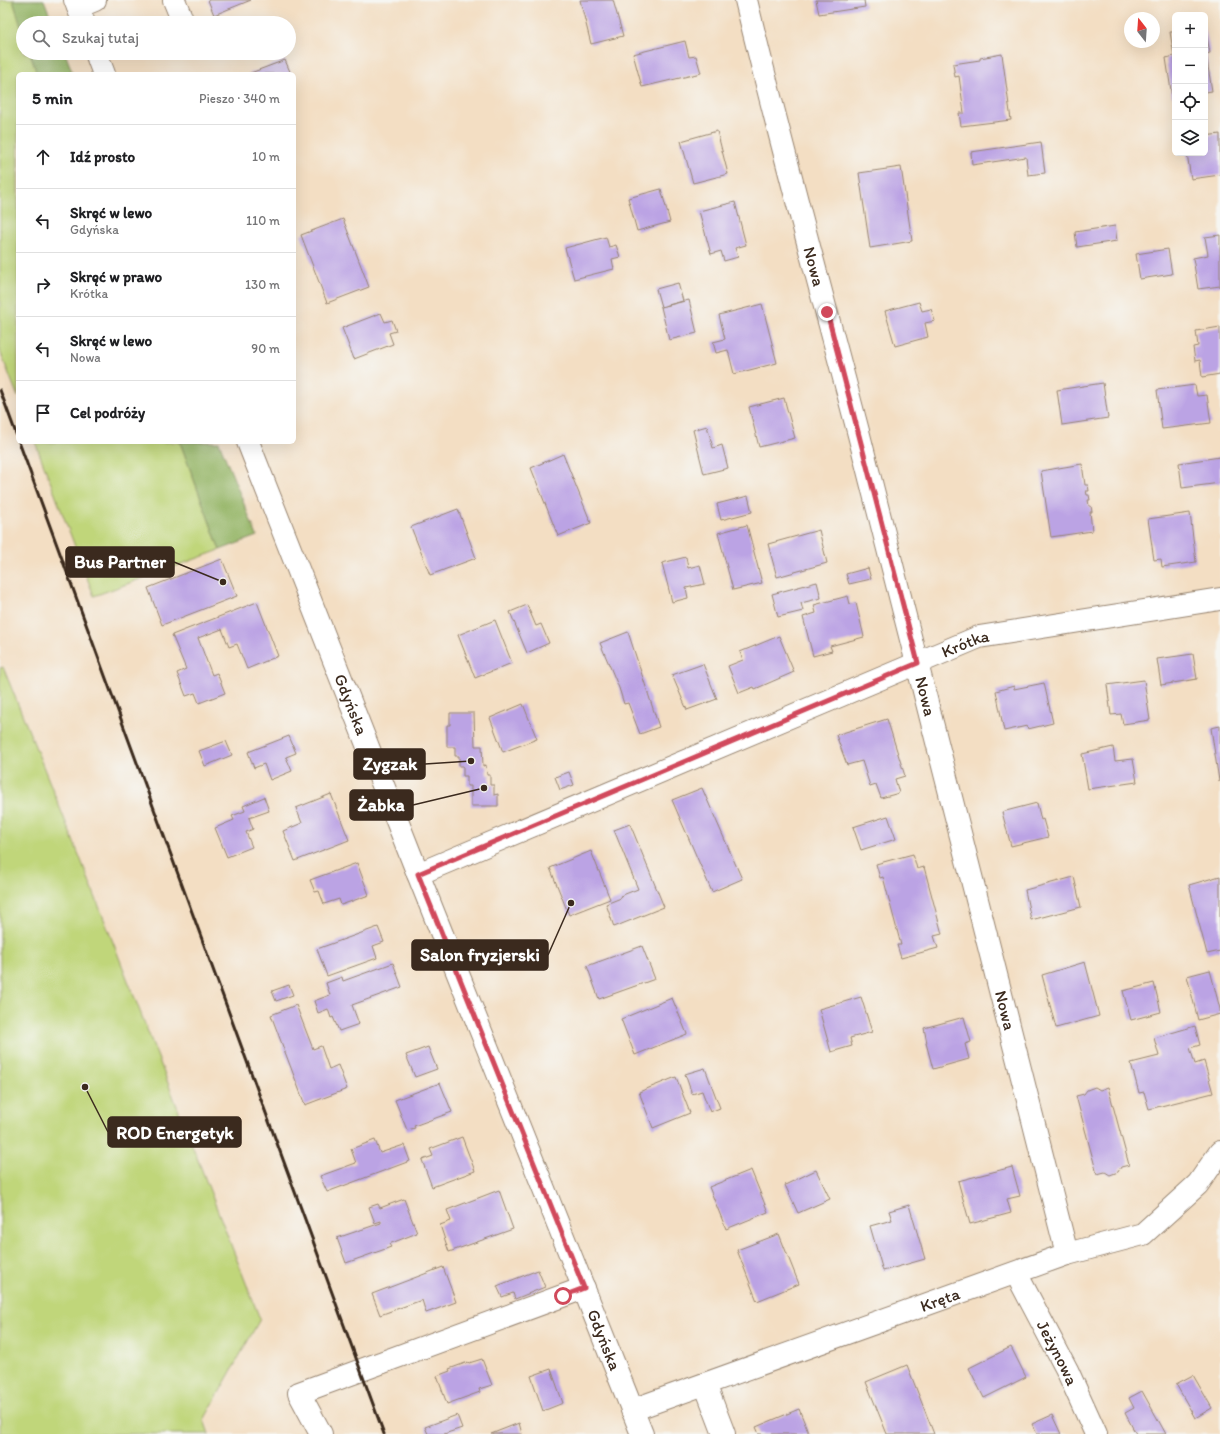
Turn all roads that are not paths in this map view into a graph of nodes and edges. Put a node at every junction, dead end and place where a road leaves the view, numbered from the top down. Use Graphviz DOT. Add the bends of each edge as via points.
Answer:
graph roads {
  1 [pos="746,0"];
  2 [pos="99,60"];
  3 [pos="103,72"];
  4 [pos="249,444"];
  5 [pos="1220,599"];
  6 [pos="918,663"];
  7 [pos="418,874"];
  8 [pos="1220,1152"];
  9 [pos="1067,1254"];
  10 [pos="1016,1273"];
  11 [pos="584,1288"];
  12 [pos="705,1384"];
  13 [pos="632,1410"];
  14 [pos="321,1434"];
  15 [pos="642,1434"];
  16 [pos="724,1434"];
  17 [pos="1096,1434"];
  1 -- 6 [label="street, Nowa"];
  2 -- 3 [label="street"];
  4 -- 7 [label="street, Gdyńska"];
  5 -- 6 [label="street, Krótka" via="979,637"];
  6 -- 7 [label="street, Krótka"];
  6 -- 9 [label="street, Nowa"];
  7 -- 11 [label="street, Gdyńska"];
  8 -- 9 [label="street, Kręta" via="1198,1184 1143,1234"];
  9 -- 10 [label="street, Kręta"];
  10 -- 12 [label="street, Kręta"];
  10 -- 17 [label="street, Jeżynowa" via="1067,1370"];
  11 -- 13 [label="street, Gdyńska"];
  11 -- 14 [label="street" via="299,1393"];
  12 -- 13 [label="street, Kręta"];
  12 -- 16 [label="street"];
  13 -- 15 [label="street, Gdyńska"];
}
